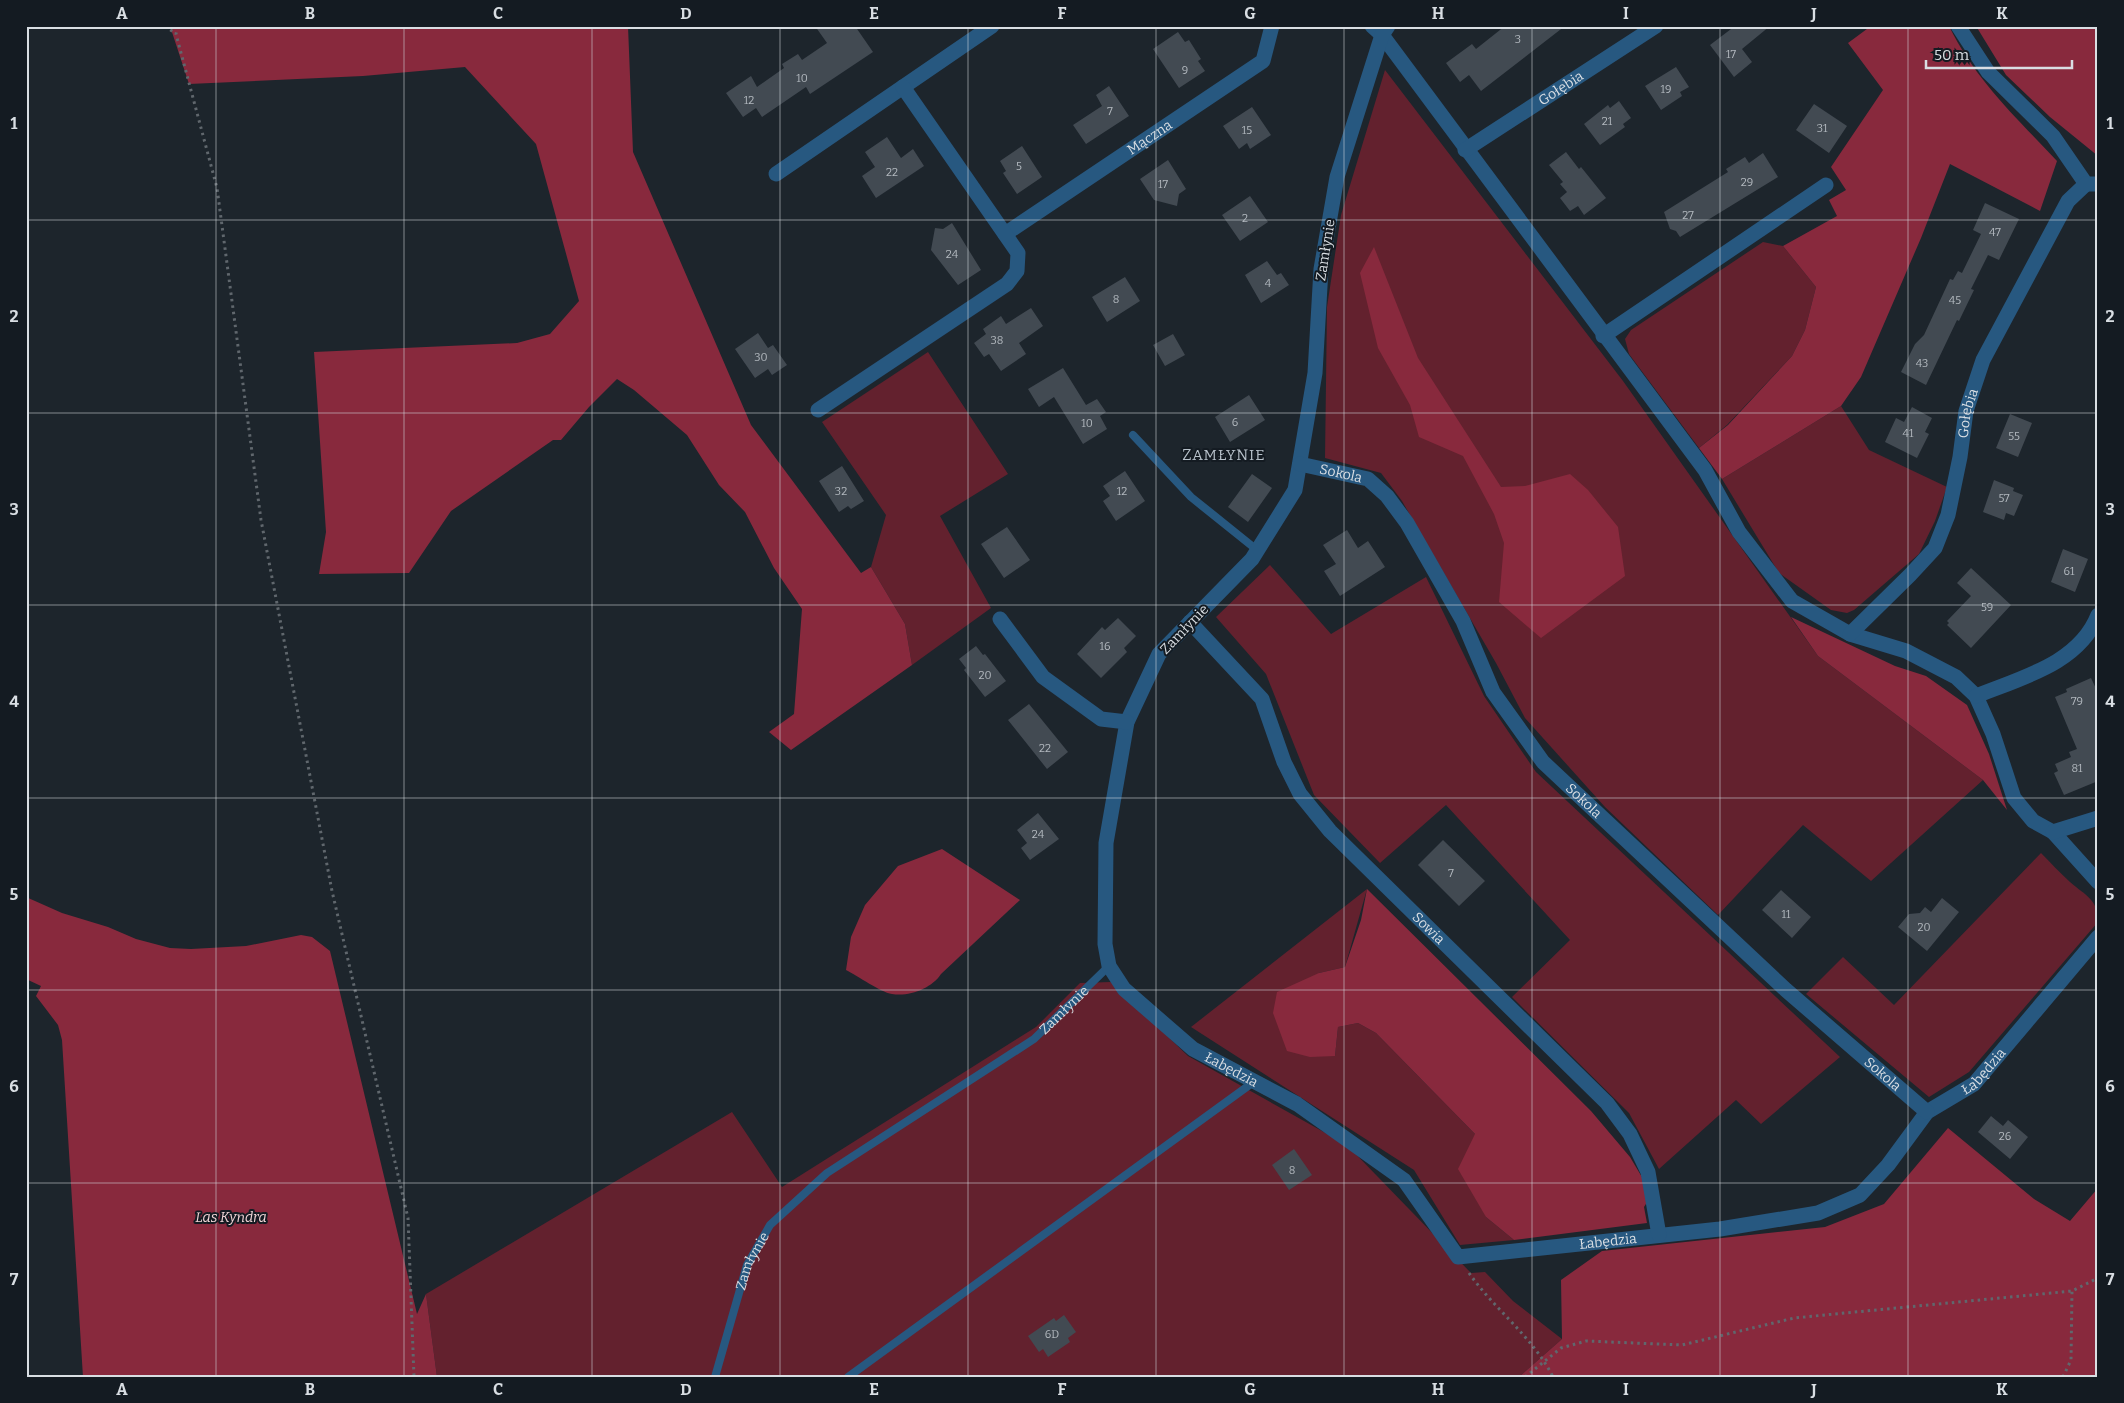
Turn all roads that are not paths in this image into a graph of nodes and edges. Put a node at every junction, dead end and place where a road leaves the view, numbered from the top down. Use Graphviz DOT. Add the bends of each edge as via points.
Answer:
graph roads {
  1 [pos="992,26"];
  2 [pos="1272,26"];
  3 [pos="1656,26"];
  4 [pos="1958,26"];
  5 [pos="1380,29"];
  6 [pos="903,87"];
  7 [pos="1465,150"];
  8 [pos="776,174"];
  9 [pos="2092,184"];
  10 [pos="1826,185"];
  11 [pos="1005,234"];
  12 [pos="1603,336"];
  13 [pos="818,410"];
  14 [pos="1133,435"];
  15 [pos="1300,464"];
  16 [pos="1257,550"];
  17 [pos="2098,615"];
  18 [pos="1000,619"];
  19 [pos="1190,622"];
  20 [pos="1850,634"];
  21 [pos="1976,696"];
  22 [pos="1127,722"];
  23 [pos="2098,818"];
  24 [pos="2053,832"];
  25 [pos="2098,882"];
  26 [pos="2098,937"];
  27 [pos="1109,966"];
  28 [pos="1255,1081"];
  29 [pos="1927,1112"];
  30 [pos="1658,1235"];
  31 [pos="715,1377"];
  32 [pos="848,1377"];
  1 -- 6 [label="street"];
  2 -- 11 [label="street, Mączna" via="1263,61"];
  3 -- 7 [label="street, Gołębia"];
  4 -- 9 [label="street" via="1988,72 2053,136"];
  5 -- 7 [label="street"];
  5 -- 15 [label="street, Zamłynie" via="1336,186 1321,269 1315,373"];
  6 -- 8 [label="street"];
  6 -- 11 [label="street"];
  7 -- 12 [label="street"];
  9 -- 20 [label="street, Gołębia" via="2068,202 1983,360 1966,411 1948,515 1935,548"];
  10 -- 12 [label="street"];
  11 -- 13 [label="street" via="1018,253 1017,271 1007,284"];
  12 -- 20 [label="street" via="1705,470 1739,532 1792,601"];
  14 -- 16 [label="lane" via="1192,497"];
  15 -- 16 [label="street, Zamłynie" via="1295,490"];
  15 -- 29 [label="street, Sokola" via="1368,479 1388,496 1463,621 1493,692 1543,762 1786,990"];
  16 -- 19 [label="street, Zamłynie"];
  17 -- 21 [label="street" via="2093,628 2057,663"];
  18 -- 22 [label="street" via="1043,677 1101,719"];
  19 -- 22 [label="street, Zamłynie" via="1159,654"];
  19 -- 30 [label="street, Sowia" via="1262,699 1284,762 1300,794 1330,831 1606,1103 1630,1134 1648,1172"];
  20 -- 21 [label="street" via="1906,651 1956,677"];
  21 -- 24 [label="street" via="1993,734 2014,798 2033,821"];
  22 -- 27 [label="street, Zamłynie" via="1106,843 1105,944"];
  23 -- 24 [label="street"];
  24 -- 25 [label="street"];
  26 -- 29 [label="street, Łabędzia" via="1974,1084"];
  27 -- 28 [label="street, Łabędzia" via="1124,989 1193,1049"];
  27 -- 31 [label="lane, Zamłynie" via="1034,1039 827,1173 770,1225 747,1265"];
  28 -- 30 [label="street, Łabędzia" via="1297,1104 1404,1180 1458,1257"];
  28 -- 32 [label="lane"];
  29 -- 30 [label="street, Łabędzia" via="1888,1165 1860,1195 1818,1213 1720,1229"];
}
